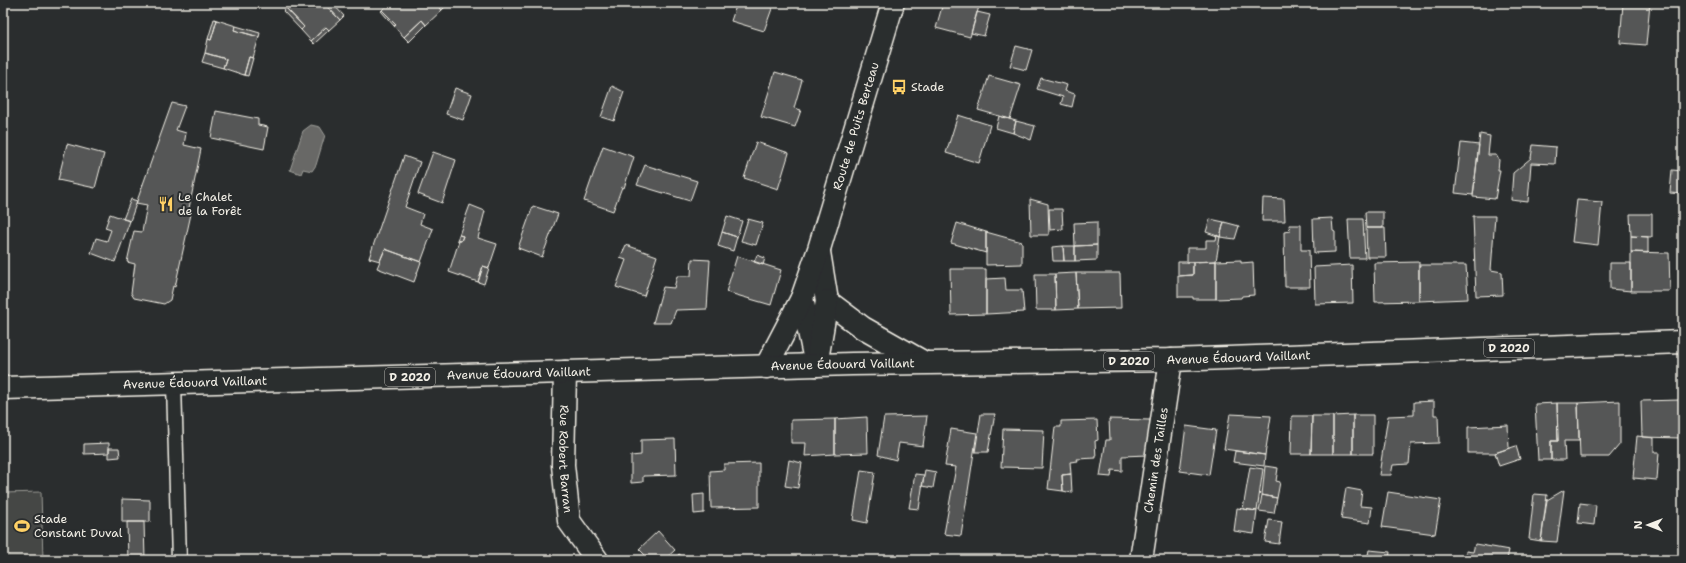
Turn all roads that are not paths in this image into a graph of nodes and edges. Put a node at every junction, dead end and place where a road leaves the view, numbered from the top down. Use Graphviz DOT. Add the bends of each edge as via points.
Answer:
graph roads {
  1 [pos="893,3"];
  2 [pos="819,249"];
  3 [pos="802,298"];
  4 [pos="827,301"];
  5 [pos="1683,342"];
  6 [pos="1172,360"];
  7 [pos="923,362"];
  8 [pos="816,365"];
  9 [pos="766,367"];
  10 [pos="565,372"];
  11 [pos="174,384"];
  12 [pos="3,388"];
  13 [pos="179,560"];
  14 [pos="597,560"];
  15 [pos="1141,560"];
  1 -- 2 [label="main road, Route de Puits Berteau"];
  2 -- 3 [label="main road, Route de Puits Berteau"];
  2 -- 4 [label="main road, Route de Puits Berteau"];
  3 -- 8 [label="main road"];
  3 -- 9 [label="main road, Route de Puits Berteau"];
  4 -- 7 [label="main road" via="863,328"];
  4 -- 8 [label="main road, Route de Puits Berteau"];
  5 -- 6 [label="main road, Avenue Édouard Vaillant / D 2020"];
  6 -- 7 [label="main road, Avenue Édouard Vaillant / D 2020"];
  6 -- 15 [label="main road, Chemin des Tailles"];
  7 -- 8 [label="main road, Avenue Édouard Vaillant / D 2020"];
  8 -- 9 [label="main road, Avenue Édouard Vaillant / D 2020"];
  9 -- 10 [label="main road, Avenue Édouard Vaillant / D 2020"];
  10 -- 11 [label="main road, Avenue Édouard Vaillant / D 2020"];
  10 -- 14 [label="main road, Rue Robert Barran" via="563,465 569,521"];
  11 -- 12 [label="main road, Avenue Édouard Vaillant / D 2020"];
  11 -- 13 [label="lane"];
}
